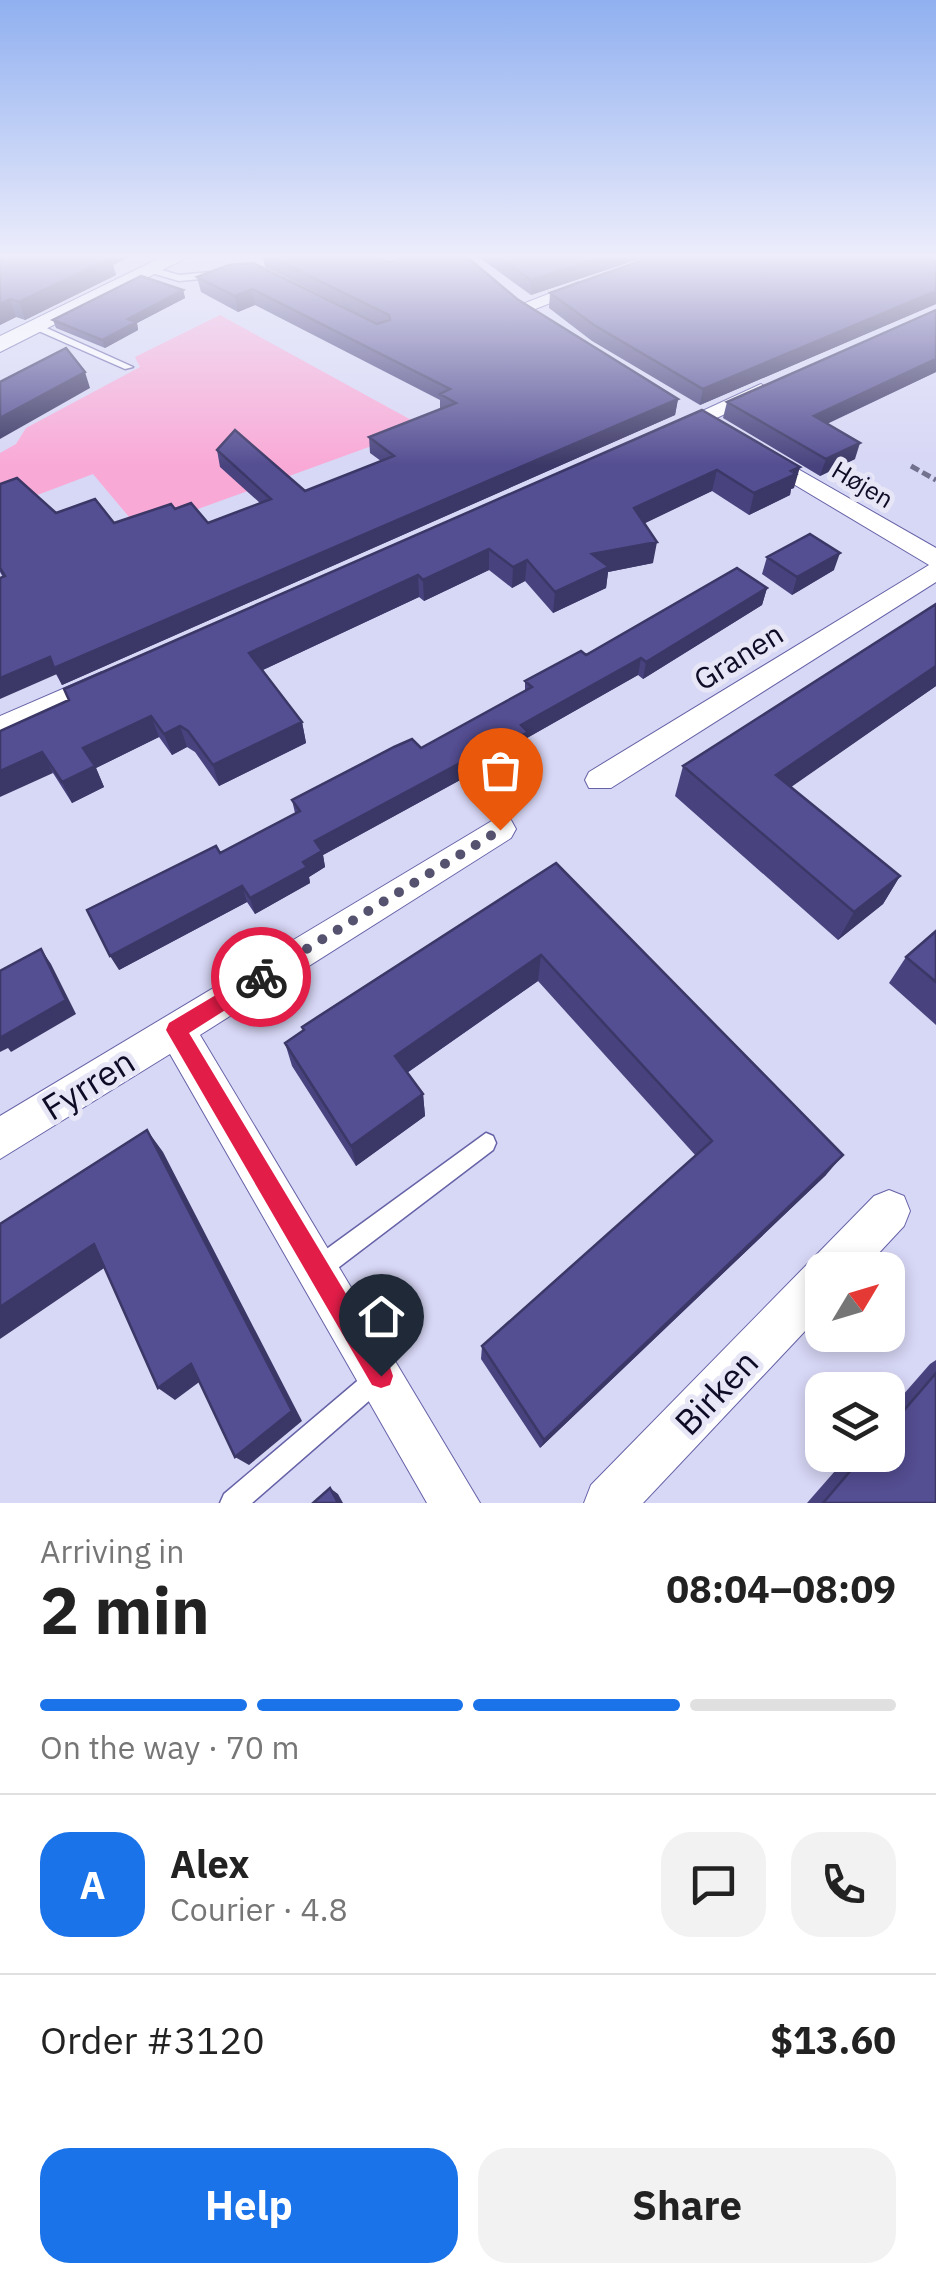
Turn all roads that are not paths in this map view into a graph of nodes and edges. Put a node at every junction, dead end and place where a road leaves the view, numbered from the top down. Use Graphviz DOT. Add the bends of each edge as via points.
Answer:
graph roads {
  1 [pos="36,327"];
  2 [pos="0,345"];
  3 [pos="128,368"];
  4 [pos="786,379"];
  5 [pos="677,404"];
  6 [pos="699,418"];
  7 [pos="651,439"];
  8 [pos="936,559"];
  9 [pos="936,571"];
  10 [pos="911,587"];
  11 [pos="936,603"];
  12 [pos="128,671"];
  13 [pos="0,728"];
  14 [pos="600,780"];
  15 [pos="500,830"];
  16 [pos="176,1030"];
  17 [pos="0,1139"];
  18 [pos="486,1143"];
  19 [pos="889,1211"];
  20 [pos="850,1252"];
  21 [pos="318,1269"];
  22 [pos="805,1299"];
  23 [pos="381,1376"];
  24 [pos="232,1503"];
  25 [pos="455,1503"];
  26 [pos="609,1503"];
  1 -- 2 [label="street"];
  1 -- 3 [label="lane"];
  4 -- 6 [label="street"];
  5 -- 6 [label="street, Højen"];
  6 -- 7 [label="street"];
  6 -- 8 [label="street, Højen"];
  9 -- 10 [label="street, Granen"];
  10 -- 11 [label="street"];
  10 -- 14 [label="street, Granen"];
  12 -- 13 [label="street"];
  15 -- 16 [label="street, Fyrren"];
  16 -- 17 [label="street, Fyrren"];
  16 -- 21 [label="street"];
  18 -- 21 [label="lane"];
  19 -- 20 [label="street"];
  21 -- 23 [label="street"];
  22 -- 26 [label="street, Birken"];
  23 -- 24 [label="lane"];
  23 -- 25 [label="street"];
}
